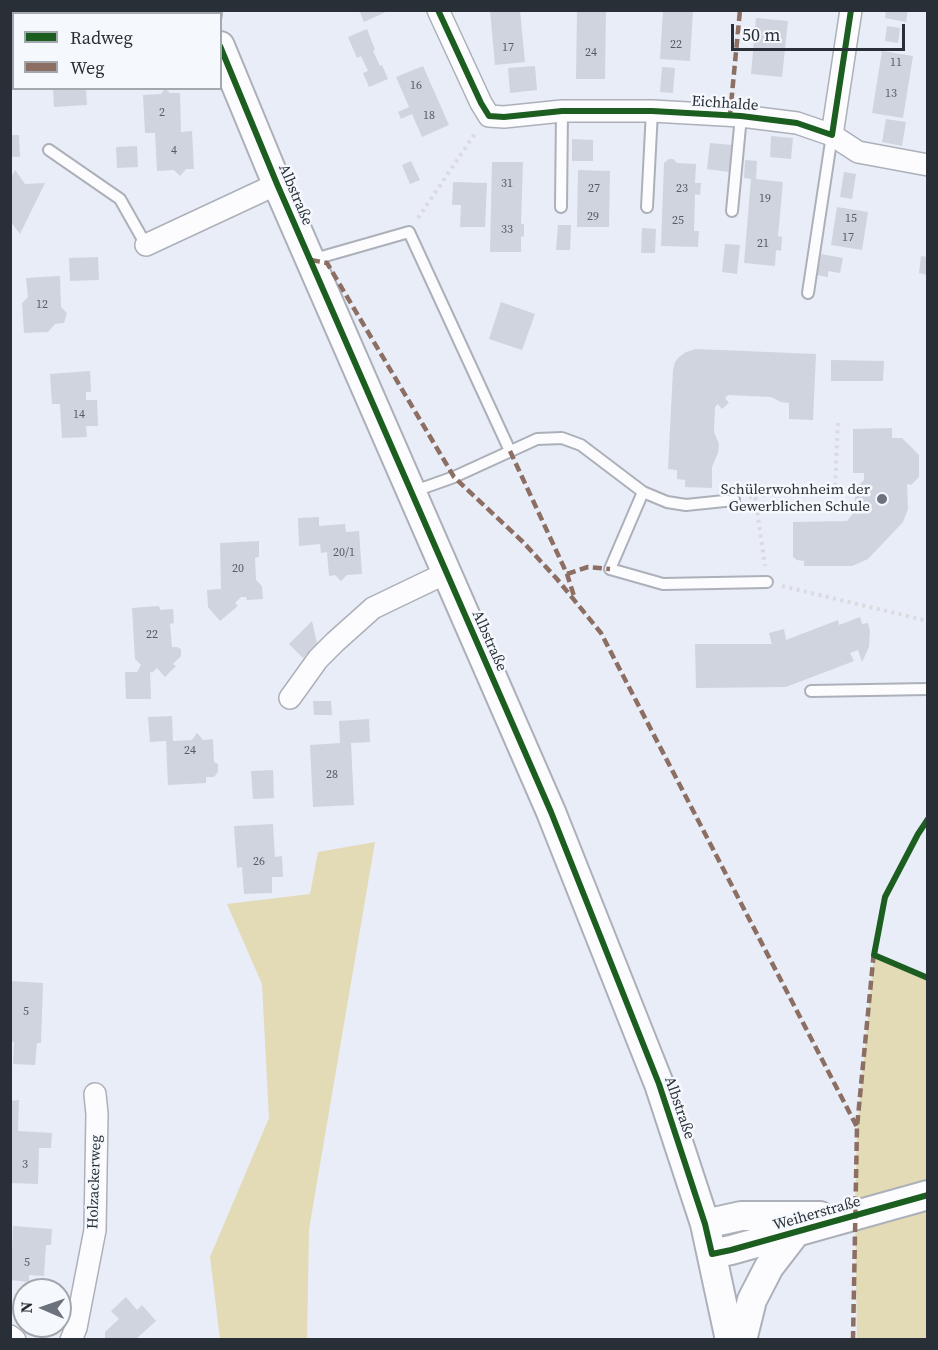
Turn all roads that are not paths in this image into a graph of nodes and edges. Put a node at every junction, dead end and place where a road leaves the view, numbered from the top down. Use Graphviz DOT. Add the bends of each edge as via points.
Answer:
graph roads {
  1 [pos="438,10"];
  2 [pos="851,10"];
  3 [pos="222,51"];
  4 [pos="562,111"];
  5 [pos="652,111"];
  6 [pos="741,116"];
  7 [pos="832,135"];
  8 [pos="49,150"];
  9 [pos="927,165"];
  10 [pos="277,184"];
  11 [pos="561,207"];
  12 [pos="647,207"];
  13 [pos="732,211"];
  14 [pos="146,245"];
  15 [pos="311,260"];
  16 [pos="808,293"];
  17 [pos="510,451"];
  18 [pos="412,492"];
  19 [pos="643,492"];
  20 [pos="734,500"];
  21 [pos="446,573"];
  22 [pos="768,582"];
  23 [pos="927,688"];
  24 [pos="811,691"];
  25 [pos="290,698"];
  26 [pos="95,1094"];
  27 [pos="927,1195"];
  28 [pos="855,1216"];
  29 [pos="705,1224"];
  30 [pos="796,1232"];
  31 [pos="712,1254"];
  32 [pos="10,1336"];
  33 [pos="15,1340"];
  34 [pos="71,1340"];
  35 [pos="730,1340"];
  36 [pos="742,1340"];
  1 -- 4 [label="street, Eichhalde" via="489,116"];
  2 -- 7 [label="street"];
  3 -- 10 [label="street, Albstraße"];
  4 -- 5 [label="street, Eichhalde"];
  4 -- 11 [label="lane"];
  5 -- 6 [label="street, Eichhalde"];
  5 -- 12 [label="lane"];
  6 -- 7 [label="street, Eichhalde" via="797,123"];
  6 -- 13 [label="lane"];
  7 -- 9 [label="street, Eichhalde" via="858,152"];
  7 -- 16 [label="lane"];
  8 -- 14 [label="lane" via="120,200"];
  10 -- 14 [label="street, Albstraße"];
  10 -- 15 [label="street, Albstraße"];
  15 -- 17 [label="lane" via="410,232"];
  15 -- 18 [label="street, Albstraße"];
  17 -- 18 [label="lane"];
  17 -- 19 [label="lane" via="537,439 562,438 581,445"];
  18 -- 21 [label="street, Albstraße"];
  19 -- 20 [label="lane" via="686,505"];
  19 -- 22 [label="lane" via="610,569 663,584"];
  21 -- 25 [label="street" via="373,608 318,659"];
  21 -- 29 [label="street, Albstraße" via="551,812 659,1084"];
  23 -- 24 [label="lane"];
  26 -- 34 [label="street, Holzackerweg" via="95,1230"];
  27 -- 28 [label="street, Weiherstraße"];
  28 -- 29 [label="street, Weiherstraße" via="741,1216"];
  28 -- 30 [label="street, Weiherstraße"];
  29 -- 31 [label="street, Albstraße"];
  30 -- 31 [label="street, Weiherstraße"];
  30 -- 36 [label="street" via="769,1267 752,1300"];
  31 -- 35 [label="street, Albstraße"];
  32 -- 33 [label="street"];
}
